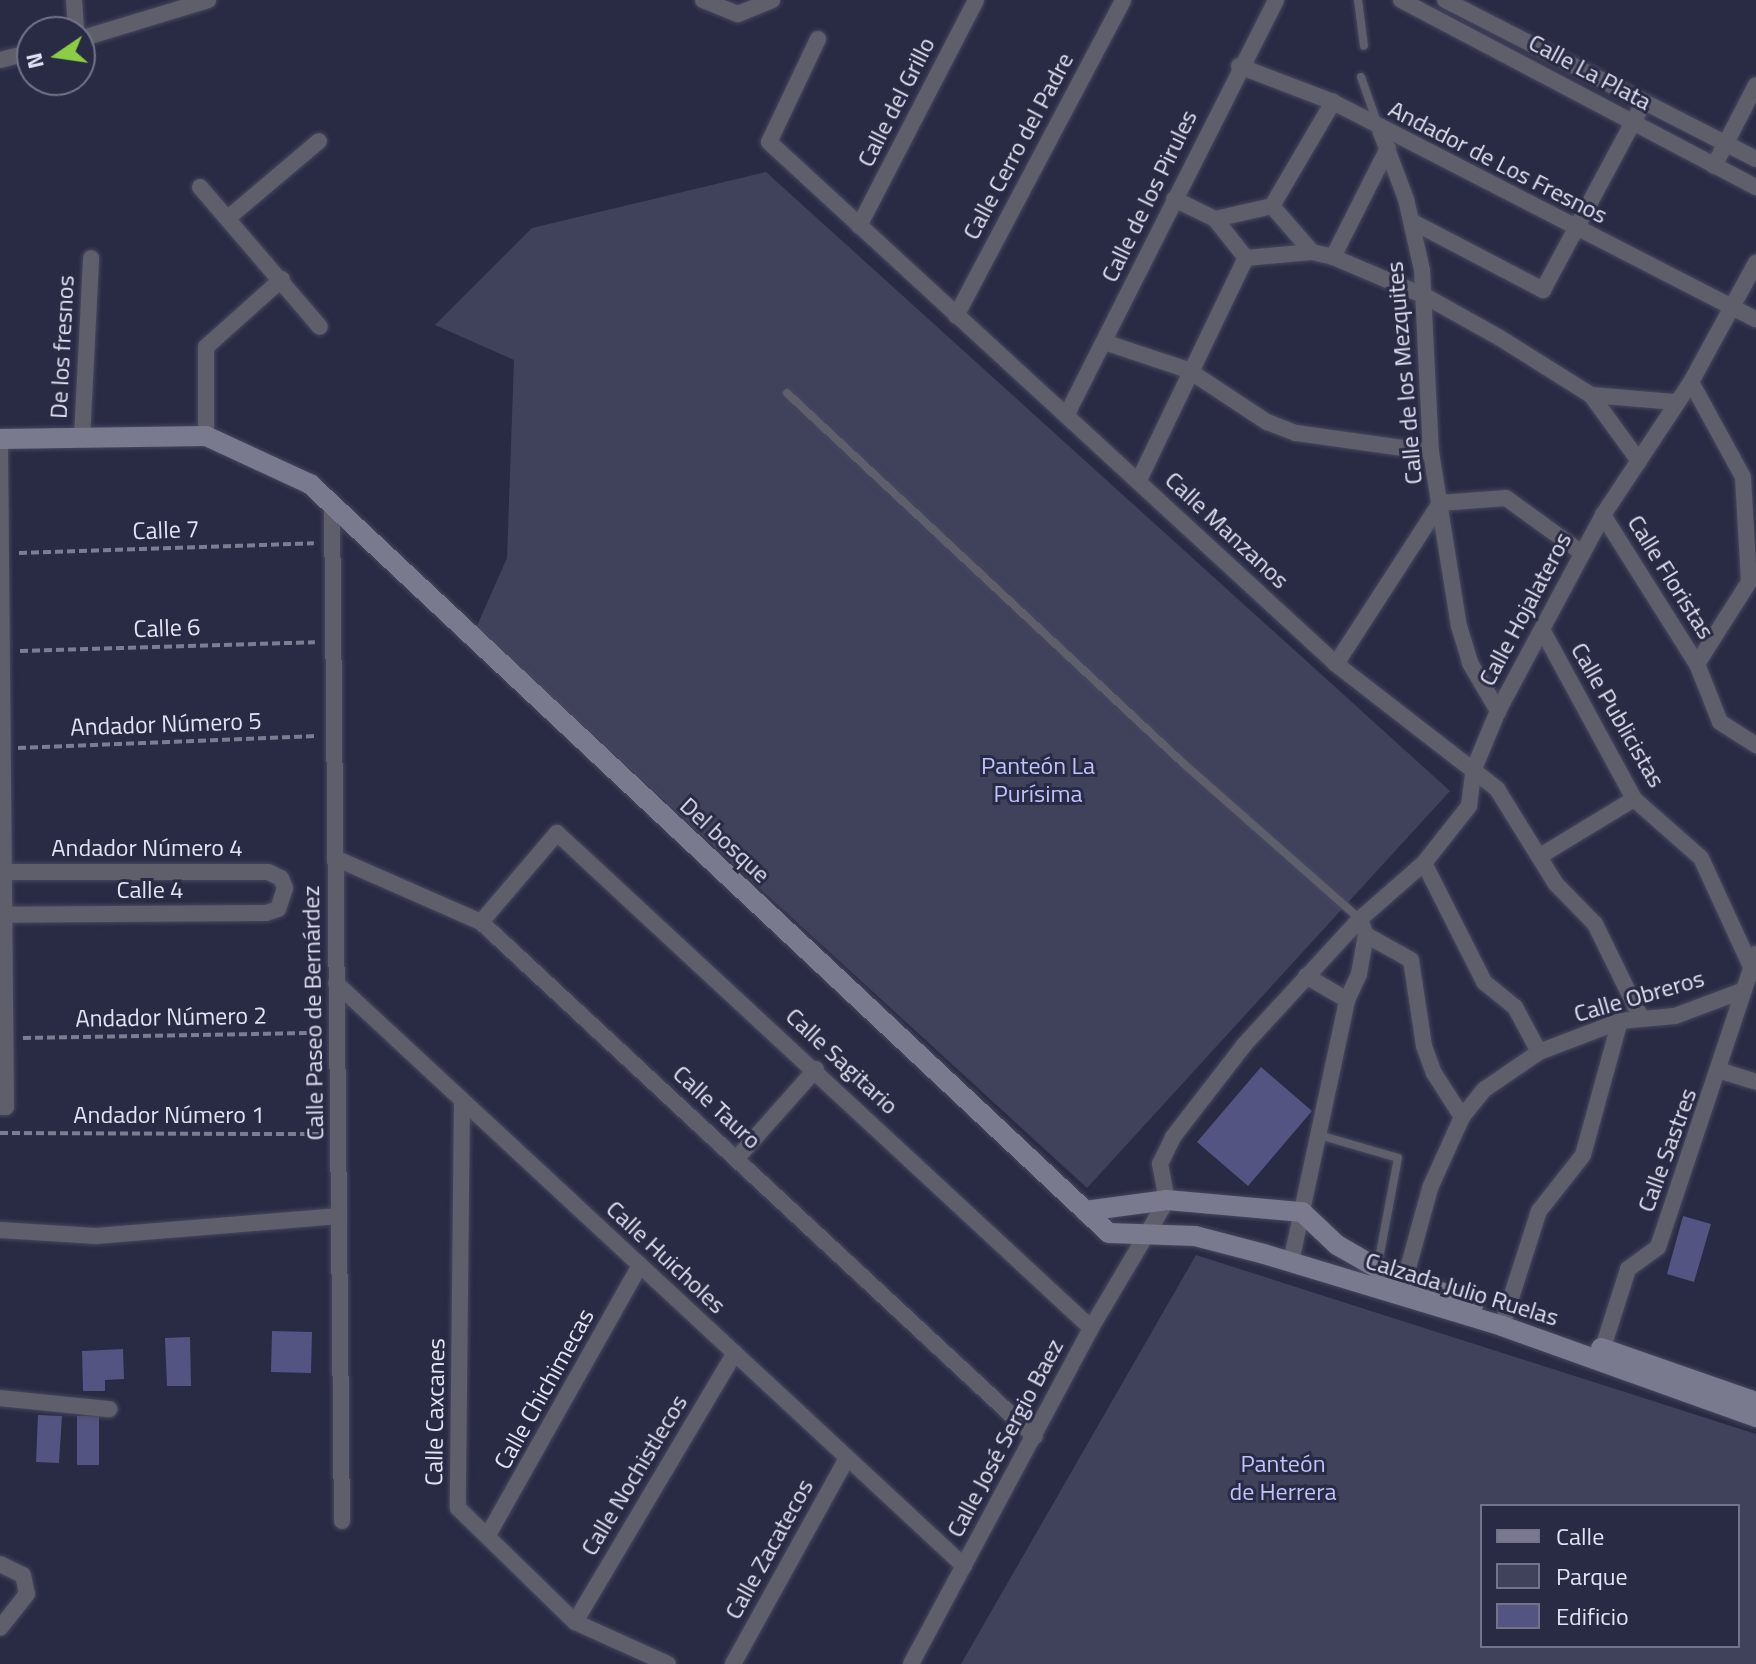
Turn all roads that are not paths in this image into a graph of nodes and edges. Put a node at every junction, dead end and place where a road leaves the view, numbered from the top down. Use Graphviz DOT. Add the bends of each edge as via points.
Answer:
graph roads {
  1 [pos="208,0"];
  2 [pos="703,0"];
  3 [pos="772,0"];
  4 [pos="976,0"];
  5 [pos="1123,0"];
  6 [pos="1276,0"];
  7 [pos="1358,0"];
  8 [pos="1401,0"];
  9 [pos="1445,0"];
  10 [pos="1483,0"];
  11 [pos="1474,16"];
  12 [pos="1465,32"];
  13 [pos="96,34"];
  14 [pos="818,39"];
  15 [pos="1364,46"];
  16 [pos="1239,66"];
  17 [pos="1361,77"];
  18 [pos="1756,85"];
  19 [pos="1333,102"];
  20 [pos="1642,105"];
  21 [pos="1633,122"];
  22 [pos="1380,130"];
  23 [pos="319,141"];
  24 [pos="1725,144"];
  25 [pos="1388,148"];
  26 [pos="1756,159"];
  27 [pos="1714,166"];
  28 [pos="200,187"];
  29 [pos="1756,187"];
  30 [pos="1174,199"];
  31 [pos="1272,206"];
  32 [pos="228,218"];
  33 [pos="1215,219"];
  34 [pos="1413,222"];
  35 [pos="859,226"];
  36 [pos="1577,228"];
  37 [pos="1312,252"];
  38 [pos="1333,257"];
  39 [pos="91,258"];
  40 [pos="1246,258"];
  41 [pos="1756,263"];
  42 [pos="282,279"];
  43 [pos="1425,296"];
  44 [pos="1730,310"];
  45 [pos="956,316"];
  46 [pos="1756,319"];
  47 [pos="320,327"];
  48 [pos="1104,342"];
  49 [pos="1188,370"];
  50 [pos="1691,382"];
  51 [pos="787,393"];
  52 [pos="1591,395"];
  53 [pos="1674,402"];
  54 [pos="1067,414"];
  55 [pos="206,436"];
  56 [pos="82,438"];
  57 [pos="0,439"];
  58 [pos="0,447"];
  59 [pos="1431,452"];
  60 [pos="1639,461"];
  61 [pos="1139,480"];
  62 [pos="1440,503"];
  63 [pos="332,505"];
  64 [pos="1603,515"];
  65 [pos="1582,553"];
  66 [pos="1,554"];
  67 [pos="1544,633"];
  68 [pos="2,651"];
  69 [pos="1336,664"];
  70 [pos="1697,664"];
  71 [pos="1,688"];
  72 [pos="1498,711"];
  73 [pos="1756,745"];
  74 [pos="1473,771"];
  75 [pos="1634,799"];
  76 [pos="1540,856"];
  77 [pos="335,858"];
  78 [pos="1424,863"];
  79 [pos="2,872"];
  80 [pos="285,888"];
  81 [pos="2,915"];
  82 [pos="481,922"];
  83 [pos="1363,927"];
  84 [pos="1756,954"];
  85 [pos="1753,973"];
  86 [pos="1306,976"];
  87 [pos="336,983"];
  88 [pos="1742,991"];
  89 [pos="1347,1000"];
  90 [pos="1641,1018"];
  91 [pos="1620,1021"];
  92 [pos="1539,1052"];
  93 [pos="816,1069"];
  94 [pos="1721,1071"];
  95 [pos="1756,1082"];
  96 [pos="462,1100"];
  97 [pos="0,1107"];
  98 [pos="1462,1117"];
  99 [pos="1319,1135"];
  100 [pos="737,1158"];
  101 [pos="1167,1200"];
  102 [pos="1085,1211"];
  103 [pos="1302,1212"];
  104 [pos="339,1216"];
  105 [pos="0,1230"];
  106 [pos="1147,1238"];
  107 [pos="1291,1262"];
  108 [pos="640,1265"];
  109 [pos="1374,1278"];
  110 [pos="1402,1289"];
  111 [pos="1503,1320"];
  112 [pos="1091,1328"];
  113 [pos="735,1353"];
  114 [pos="1600,1354"];
  115 [pos="0,1398"];
  116 [pos="1756,1402"];
  117 [pos="109,1409"];
  118 [pos="1756,1417"];
  119 [pos="1035,1437"];
  120 [pos="847,1458"];
  121 [pos="342,1521"];
  122 [pos="488,1535"];
  123 [pos="0,1564"];
  124 [pos="964,1566"];
  125 [pos="575,1622"];
  126 [pos="0,1628"];
  127 [pos="668,1664"];
  128 [pos="733,1664"];
  129 [pos="911,1664"];
  1 -- 13 [label="street"];
  2 -- 3 [label="street" via="738,14"];
  4 -- 35 [label="street, Calle del Grillo"];
  5 -- 45 [label="street, Calle Cerro del Padre"];
  6 -- 16 [label="street, Calle de los Pirules"];
  7 -- 15 [label="lane"];
  8 -- 12 [label="street, Calle La Plata"];
  9 -- 11 [label="street, Calle La Plata"];
  10 -- 11 [label="street"];
  11 -- 12 [label="street"];
  11 -- 20 [label="street, Calle La Plata"];
  12 -- 21 [label="street, Calle La Plata"];
  14 -- 35 [label="street, Calle Manzanos" via="769,142"];
  16 -- 19 [label="street, Andador de Los Fresnos"];
  16 -- 30 [label="street, Calle de los Pirules"];
  17 -- 22 [label="lane, Calle de los Mezquites"];
  18 -- 24 [label="street"];
  19 -- 22 [label="street, Andador de Los Fresnos"];
  19 -- 31 [label="street"];
  20 -- 21 [label="street"];
  20 -- 24 [label="street, Calle La Plata"];
  21 -- 27 [label="street, Calle La Plata"];
  21 -- 36 [label="street"];
  22 -- 25 [label="street, Calle de los Mezquites"];
  22 -- 36 [label="street, Andador de Los Fresnos"];
  23 -- 32 [label="street"];
  24 -- 26 [label="street, Calle La Plata"];
  24 -- 27 [label="street"];
  25 -- 34 [label="street, Calle de los Mezquites"];
  25 -- 38 [label="street"];
  27 -- 29 [label="street, Calle La Plata"];
  28 -- 32 [label="street"];
  30 -- 33 [label="street"];
  30 -- 48 [label="street, Calle de los Pirules"];
  31 -- 33 [label="street"];
  31 -- 37 [label="street"];
  32 -- 42 [label="street"];
  33 -- 40 [label="street"];
  34 -- 36 [label="street" via="1543,290"];
  34 -- 43 [label="street, Calle de los Mezquites"];
  35 -- 45 [label="street, Calle Manzanos"];
  36 -- 44 [label="street, Andador de Los Fresnos"];
  37 -- 38 [label="street"];
  37 -- 40 [label="street"];
  38 -- 43 [label="street"];
  39 -- 56 [label="street, De los fresnos"];
  40 -- 49 [label="street"];
  41 -- 44 [label="street, Calle Hojalateros"];
  42 -- 47 [label="street"];
  42 -- 55 [label="street" via="206,347"];
  43 -- 52 [label="street"];
  43 -- 59 [label="street, Calle de los Mezquites"];
  44 -- 46 [label="street, Andador de Los Fresnos"];
  44 -- 50 [label="street, Calle Hojalateros"];
  45 -- 54 [label="street, Calle Manzanos"];
  48 -- 49 [label="street"];
  48 -- 54 [label="street, Calle de los Pirules"];
  49 -- 59 [label="street" via="1267,422 1296,433"];
  49 -- 61 [label="street"];
  50 -- 53 [label="street, Calle Hojalateros"];
  50 -- 70 [label="street" via="1743,477 1749,582"];
  51 -- 83 [label="lane"];
  52 -- 53 [label="street"];
  52 -- 60 [label="street"];
  53 -- 60 [label="street, Calle Hojalateros"];
  54 -- 61 [label="street, Calle Manzanos"];
  55 -- 56 [label="main road"];
  55 -- 63 [label="main road, Del bosque" via="310,484"];
  56 -- 57 [label="main road"];
  58 -- 66 [label="street"];
  59 -- 62 [label="street, Calle de los Mezquites"];
  60 -- 64 [label="street, Calle Hojalateros"];
  61 -- 69 [label="street, Calle Manzanos"];
  62 -- 65 [label="street" via="1506,498"];
  62 -- 69 [label="street"];
  62 -- 72 [label="street, Calle de los Mezquites" via="1470,663"];
  63 -- 77 [label="street, Calle Paseo de Bernárdez"];
  63 -- 102 [label="main road, Del bosque"];
  64 -- 65 [label="street, Calle Hojalateros"];
  64 -- 70 [label="street, Calle Floristas"];
  65 -- 67 [label="street, Calle Hojalateros"];
  66 -- 68 [label="street"];
  67 -- 72 [label="street, Calle Hojalateros"];
  67 -- 75 [label="street, Calle Publicistas"];
  68 -- 71 [label="street"];
  69 -- 74 [label="street, Calle Manzanos"];
  70 -- 73 [label="street, Calle Floristas" via="1720,722"];
  71 -- 79 [label="street"];
  72 -- 74 [label="street, Calle Hojalateros"];
  74 -- 76 [label="street, Calle Manzanos" via="1497,789"];
  74 -- 78 [label="street, Calle Hojalateros" via="1469,806"];
  75 -- 76 [label="street"];
  75 -- 85 [label="street, Calle Publicistas" via="1701,858"];
  76 -- 90 [label="street, Calle Manzanos" via="1556,884 1595,924"];
  77 -- 82 [label="street, Calle Tauro"];
  77 -- 87 [label="street, Calle Paseo de Bernárdez"];
  78 -- 83 [label="street, Calle Hojalateros"];
  78 -- 92 [label="street" via="1484,982 1515,1007"];
  79 -- 80 [label="street, Andador Número 4" via="268,872 281,878"];
  79 -- 81 [label="street"];
  80 -- 81 [label="street, Calle 4" via="278,909 266,913"];
  81 -- 97 [label="street" via="6,1107"];
  82 -- 93 [label="street, Calle Sagitario" via="557,833"];
  82 -- 100 [label="street, Calle Tauro"];
  83 -- 86 [label="street, Calle Hojalateros"];
  83 -- 89 [label="street" via="1359,974"];
  83 -- 98 [label="street" via="1411,960 1424,1046"];
  84 -- 85 [label="street, Calle Sastres"];
  85 -- 88 [label="street, Calle Sastres"];
  86 -- 89 [label="street"];
  86 -- 101 [label="street, Calle Hojalateros" via="1173,1137 1160,1164"];
  87 -- 96 [label="street, Calle Huicholes"];
  87 -- 104 [label="street, Calle Paseo de Bernárdez"];
  88 -- 90 [label="street, Calle Obreros" via="1675,1016"];
  88 -- 94 [label="street, Calle Sastres"];
  89 -- 99 [label="street"];
  90 -- 91 [label="street, Calle Obreros"];
  91 -- 92 [label="street, Calle Obreros"];
  91 -- 111 [label="street" via="1583,1155 1539,1211"];
  92 -- 98 [label="street, Calle Obreros" via="1485,1089"];
  93 -- 100 [label="street"];
  93 -- 112 [label="street, Calle Sagitario"];
  94 -- 95 [label="street"];
  94 -- 114 [label="street, Calle Sastres" via="1658,1247 1628,1269"];
  96 -- 108 [label="street, Calle Huicholes"];
  96 -- 122 [label="street, Calle Caxcanes" via="458,1508"];
  98 -- 110 [label="street, Calle Obreros" via="1430,1188"];
  99 -- 103 [label="street"];
  99 -- 109 [label="lane" via="1398,1158"];
  100 -- 119 [label="street, Calle Tauro"];
  101 -- 102 [label="main road"];
  101 -- 103 [label="main road"];
  101 -- 106 [label="street"];
  102 -- 106 [label="main road, Del bosque" via="1118,1237"];
  103 -- 107 [label="street"];
  103 -- 109 [label="main road, Calzada Julio Ruelas"];
  104 -- 105 [label="street" via="96,1236"];
  104 -- 121 [label="street, Calle Paseo de Bernárdez"];
  106 -- 107 [label="main road, Calzada Julio Ruelas" via="1195,1236"];
  106 -- 112 [label="street, Calle José Sergio Baez"];
  107 -- 109 [label="main road, Calzada Julio Ruelas"];
  108 -- 113 [label="street, Calle Huicholes"];
  108 -- 122 [label="street, Calle Chichimecas"];
  109 -- 110 [label="main road, Calzada Julio Ruelas"];
  110 -- 111 [label="main road, Calzada Julio Ruelas"];
  111 -- 114 [label="main road, Calzada Julio Ruelas"];
  112 -- 119 [label="street, Calle José Sergio Baez"];
  113 -- 120 [label="street, Calle Huicholes"];
  113 -- 125 [label="street, Calle Nochistlecos"];
  114 -- 116 [label="main road, Calzada Julio Ruelas"];
  114 -- 118 [label="main road, Calzada Julio Ruelas"];
  115 -- 117 [label="street"];
  119 -- 124 [label="street, Calle José Sergio Baez"];
  120 -- 124 [label="street, Calle Huicholes"];
  120 -- 128 [label="street, Calle Zacatecos"];
  122 -- 125 [label="street, Calle Caxcanes"];
  123 -- 126 [label="street" via="23,1575 27,1594"];
  124 -- 129 [label="street, Calle José Sergio Baez"];
  125 -- 127 [label="street, Calle Caxcanes"];
}
